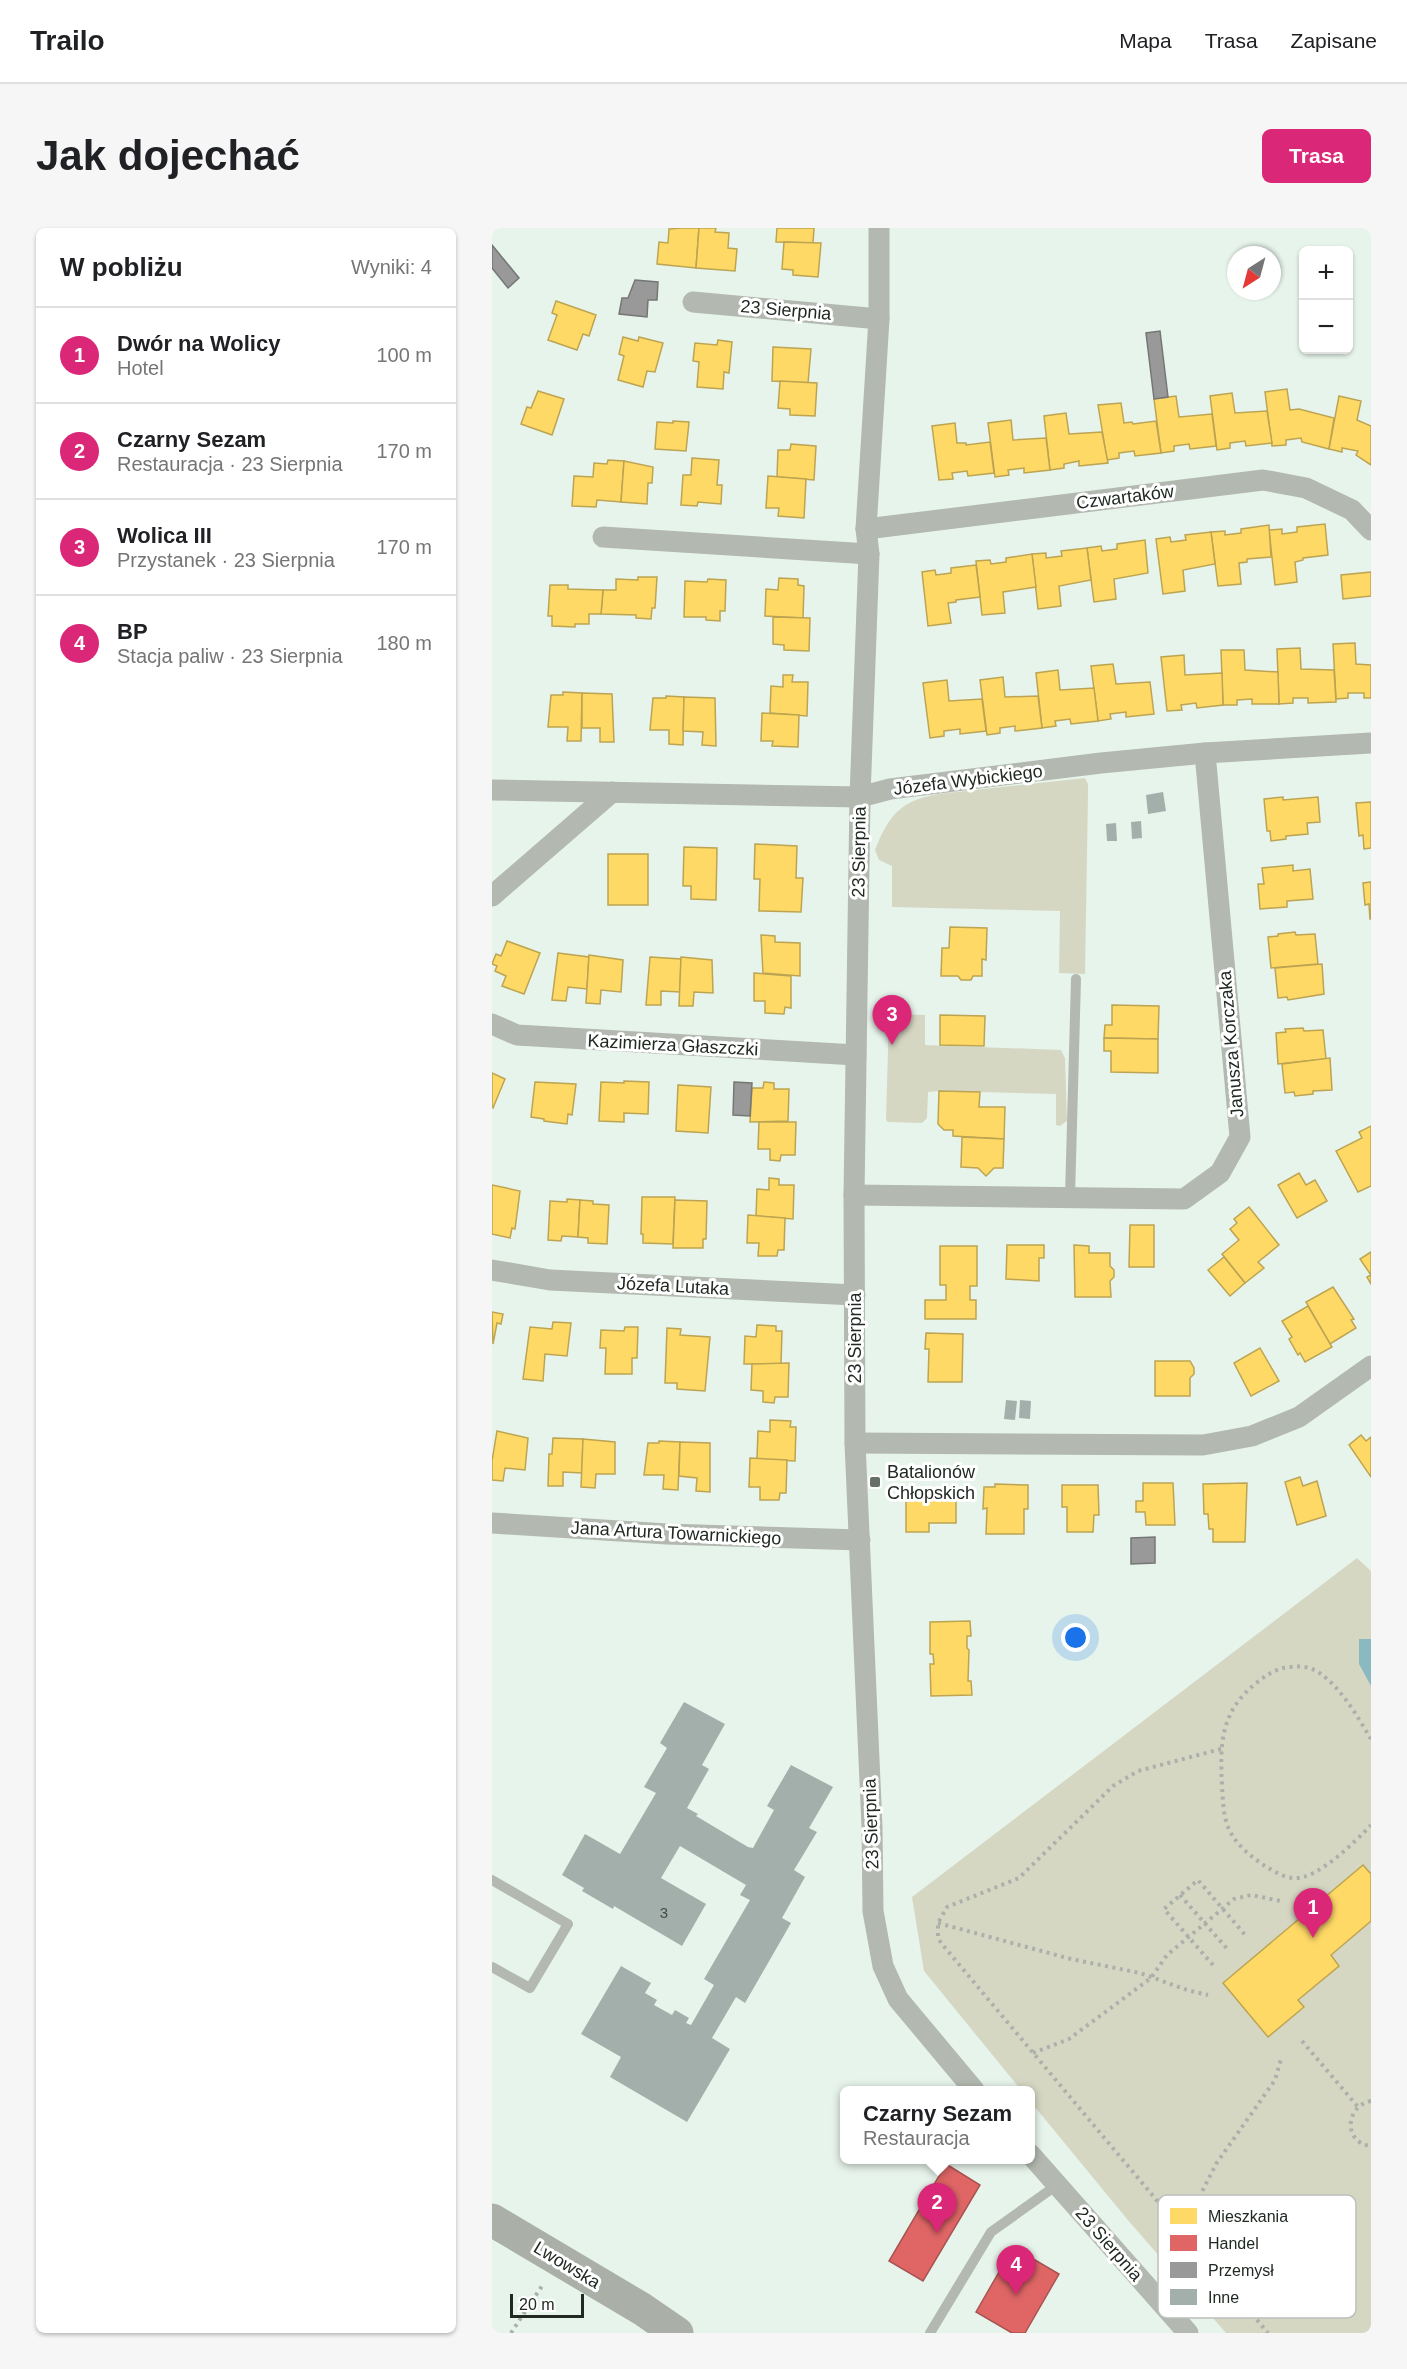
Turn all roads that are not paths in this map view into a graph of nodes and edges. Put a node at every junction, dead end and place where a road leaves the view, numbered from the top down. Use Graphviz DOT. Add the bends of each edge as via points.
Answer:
graph roads {
  1 [pos="879,228"];
  2 [pos="693,302"];
  3 [pos="879,319"];
  4 [pos="866,529"];
  5 [pos="1371,530"];
  6 [pos="603,537"];
  7 [pos="869,554"];
  8 [pos="1371,743"];
  9 [pos="1205,753"];
  10 [pos="492,790"];
  11 [pos="612,792"];
  12 [pos="860,797"];
  13 [pos="492,896"];
  14 [pos="1076,979"];
  15 [pos="492,1024"];
  16 [pos="856,1055"];
  17 [pos="854,1195"];
  18 [pos="1070,1197"];
  19 [pos="492,1270"];
  20 [pos="855,1295"];
  21 [pos="1371,1366"];
  22 [pos="855,1443"];
  23 [pos="492,1523"];
  24 [pos="860,1540"];
  25 [pos="492,1880"];
  26 [pos="492,1967"];
  27 [pos="970,2086"];
  28 [pos="1035,2160"];
  29 [pos="1057,2185"];
  30 [pos="492,2220"];
  31 [pos="1158,2299"];
  32 [pos="642,2309"];
  33 [pos="1175,2318"];
  34 [pos="677,2333"];
  35 [pos="689,2333"];
  36 [pos="930,2333"];
  37 [pos="1188,2333"];
  1 -- 3 [label="street, 23 Sierpnia"];
  2 -- 3 [label="street, 23 Sierpnia"];
  3 -- 4 [label="street, 23 Sierpnia"];
  4 -- 5 [label="street, Czwartaków" via="1263,480 1306,488 1352,510"];
  4 -- 7 [label="street, 23 Sierpnia"];
  6 -- 7 [label="street"];
  7 -- 12 [label="street, 23 Sierpnia"];
  8 -- 9 [label="street, Józefa Wybickiego"];
  9 -- 12 [label="street, Józefa Wybickiego" via="890,789"];
  9 -- 18 [label="street, Janusza Korczaka" via="1240,1137 1220,1173 1184,1199"];
  10 -- 11 [label="street, Józefa Wybickiego"];
  11 -- 12 [label="street, Józefa Wybickiego"];
  11 -- 13 [label="street"];
  12 -- 16 [label="street, 23 Sierpnia"];
  14 -- 18 [label="lane"];
  15 -- 16 [label="street, Kazimierza Głaszczki" via="517,1035"];
  16 -- 17 [label="street, 23 Sierpnia"];
  17 -- 18 [label="street, Janusza Korczaka"];
  17 -- 20 [label="street, 23 Sierpnia"];
  19 -- 20 [label="street, Józefa Lutaka" via="550,1280"];
  20 -- 22 [label="street, 23 Sierpnia"];
  21 -- 22 [label="street" via="1299,1417 1252,1436 1203,1444"];
  22 -- 24 [label="street, 23 Sierpnia"];
  23 -- 24 [label="street, Jana Artura Towarnickiego"];
  24 -- 27 [label="street, 23 Sierpnia" via="873,1911 883,1966 898,1999"];
  25 -- 26 [label="lane" via="568,1924 530,1988"];
  28 -- 29 [label="street, 23 Sierpnia"];
  29 -- 31 [label="street, 23 Sierpnia"];
  29 -- 36 [label="lane" via="991,2232"];
  30 -- 32 [label="main road, Lwowska"];
  32 -- 34 [label="main road, Lwowska"];
  32 -- 35 [label="main road, Lwowska"];
  33 -- 37 [label="street, 23 Sierpnia"];
}
